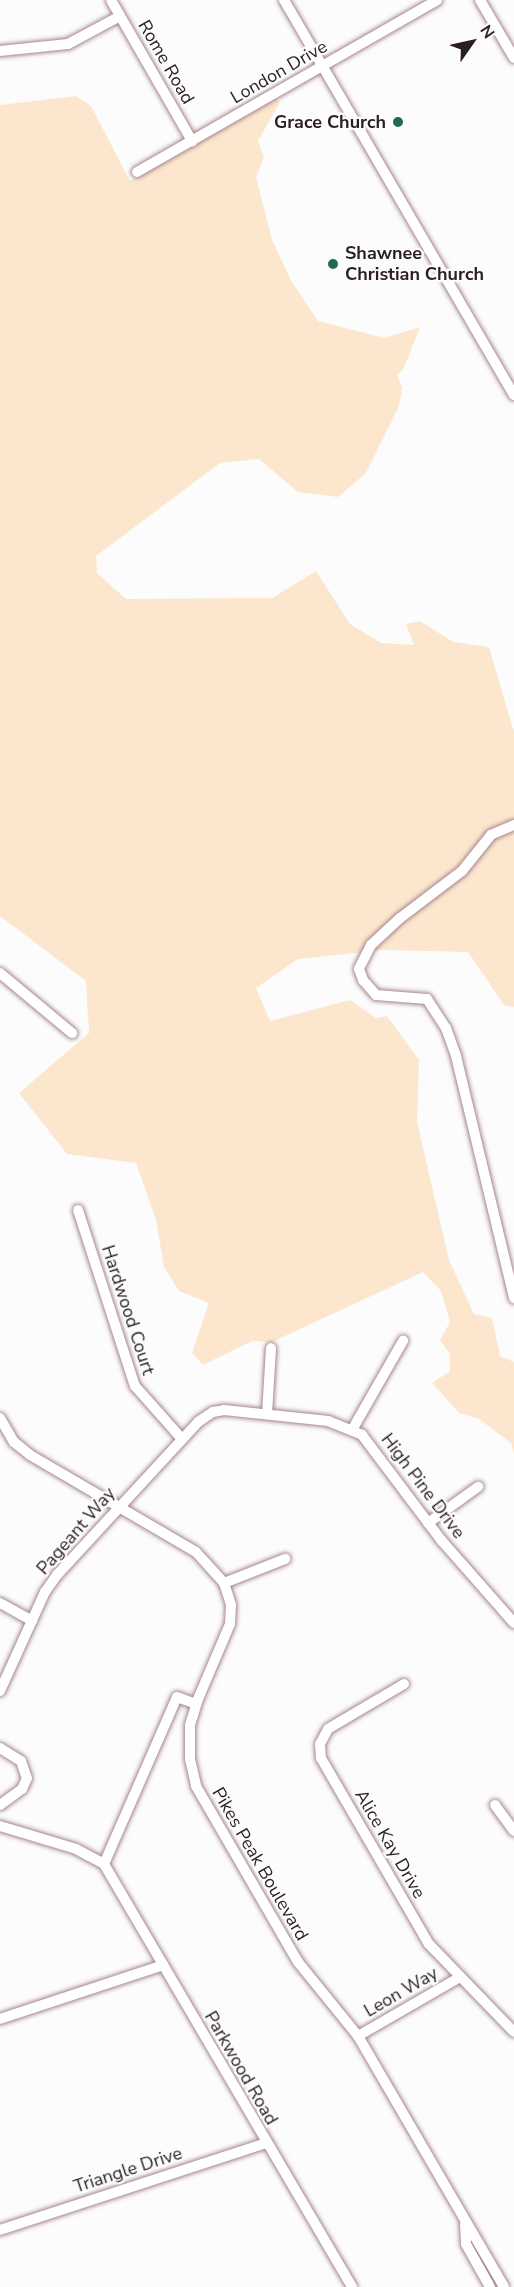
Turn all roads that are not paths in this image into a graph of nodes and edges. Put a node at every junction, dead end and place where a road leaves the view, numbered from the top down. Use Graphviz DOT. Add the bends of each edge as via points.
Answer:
graph roads {
  1 [pos="111,0"];
  2 [pos="284,0"];
  3 [pos="437,0"];
  4 [pos="480,0"];
  5 [pos="120,16"];
  6 [pos="0,51"];
  7 [pos="514,58"];
  8 [pos="323,66"];
  9 [pos="192,141"];
  10 [pos="137,172"];
  11 [pos="514,395"];
  12 [pos="514,825"];
  13 [pos="0,973"];
  14 [pos="72,1033"];
  15 [pos="78,1210"];
  16 [pos="514,1298"];
  17 [pos="403,1341"];
  18 [pos="272,1348"];
  19 [pos="267,1414"];
  20 [pos="0,1418"];
  21 [pos="352,1430"];
  22 [pos="182,1439"];
  23 [pos="478,1486"];
  24 [pos="119,1507"];
  25 [pos="428,1522"];
  26 [pos="285,1559"];
  27 [pos="224,1583"];
  28 [pos="0,1603"];
  29 [pos="513,1620"];
  30 [pos="32,1621"];
  31 [pos="404,1684"];
  32 [pos="0,1691"];
  33 [pos="196,1704"];
  34 [pos="0,1748"];
  35 [pos="0,1805"];
  36 [pos="495,1805"];
  37 [pos="0,1826"];
  38 [pos="514,1832"];
  39 [pos="104,1864"];
  40 [pos="163,1965"];
  41 [pos="460,1977"];
  42 [pos="0,2019"];
  43 [pos="514,2032"];
  44 [pos="358,2036"];
  45 [pos="266,2143"];
  46 [pos="465,2224"];
  47 [pos="0,2230"];
  48 [pos="352,2287"];
  49 [pos="490,2287"];
  50 [pos="504,2287"];
  1 -- 5 [label="street, Rome Road"];
  2 -- 8 [label="street"];
  3 -- 8 [label="street, London Drive"];
  4 -- 7 [label="street"];
  5 -- 6 [label="street" via="68,44"];
  5 -- 9 [label="street, Rome Road"];
  8 -- 9 [label="street, London Drive"];
  8 -- 11 [label="street"];
  9 -- 10 [label="street, London Drive"];
  12 -- 16 [label="street" via="491,835 462,871 371,945 360,969 363,980 376,995 427,999 446,1028"];
  13 -- 14 [label="street"];
  15 -- 22 [label="street, Hardwood Court" via="135,1386"];
  17 -- 21 [label="street"];
  18 -- 19 [label="street"];
  19 -- 21 [label="street, High Pine Drive" via="328,1421"];
  19 -- 22 [label="street, High Pine Drive" via="213,1412"];
  20 -- 24 [label="street, Pikes Peak Boulevard" via="14,1442 30,1455"];
  21 -- 25 [label="street, High Pine Drive" via="371,1444"];
  22 -- 24 [label="street, Pageant Way"];
  23 -- 25 [label="street"];
  24 -- 27 [label="street, Pikes Peak Boulevard" via="205,1558"];
  24 -- 30 [label="street, Pageant Way" via="57,1575"];
  25 -- 29 [label="street, High Pine Drive"];
  26 -- 27 [label="street"];
  27 -- 33 [label="street, Pikes Peak Boulevard" via="231,1605 230,1624"];
  28 -- 30 [label="street"];
  30 -- 32 [label="street, Pageant Way"];
  31 -- 41 [label="street, Alice Kay Drive" via="328,1729 320,1744 321,1758 429,1944"];
  33 -- 39 [label="street" via="177,1697"];
  33 -- 44 [label="street, Pikes Peak Boulevard" via="189,1747 202,1799 298,1962"];
  34 -- 35 [label="street" via="21,1761 27,1778 22,1789"];
  36 -- 38 [label="street"];
  37 -- 39 [label="street" via="76,1849"];
  39 -- 40 [label="street, Parkwood Road"];
  40 -- 42 [label="street"];
  40 -- 45 [label="street, Parkwood Road"];
  41 -- 43 [label="street, Alice Kay Drive"];
  41 -- 44 [label="street, Leon Way"];
  44 -- 46 [label="street, Pikes Peak Boulevard" via="451,2193"];
  45 -- 47 [label="street, Triangle Drive"];
  45 -- 48 [label="street, Parkwood Road"];
  46 -- 49 [label="street, Pikes Peak Boulevard" via="466,2244"];
  46 -- 50 [label="street, Pikes Peak Boulevard"];
}
